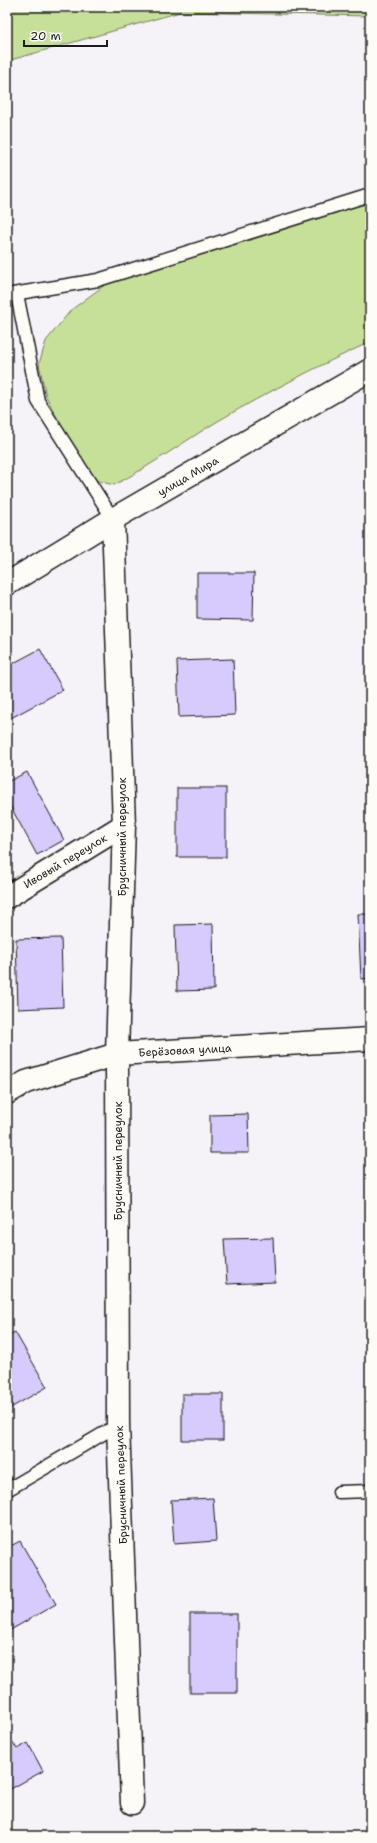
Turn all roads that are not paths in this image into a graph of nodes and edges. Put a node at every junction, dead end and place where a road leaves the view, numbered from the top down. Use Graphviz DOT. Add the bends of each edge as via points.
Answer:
graph roads {
  1 [pos="370,196"];
  2 [pos="12,294"];
  3 [pos="370,370"];
  4 [pos="113,519"];
  5 [pos="7,584"];
  6 [pos="124,825"];
  7 [pos="7,896"];
  8 [pos="370,1039"];
  9 [pos="117,1054"];
  10 [pos="7,1093"];
  11 [pos="118,1425"];
  12 [pos="7,1490"];
  13 [pos="370,1491"];
  14 [pos="339,1492"];
  15 [pos="132,1803"];
  1 -- 2 [label="lane" via="98,280"];
  2 -- 4 [label="lane" via="38,401"];
  3 -- 4 [label="street, улица Мира"];
  4 -- 5 [label="street, улица Мира"];
  4 -- 6 [label="street, Брусничный переулок"];
  6 -- 7 [label="street, Ивовый переулок"];
  6 -- 9 [label="street, Брусничный переулок"];
  8 -- 9 [label="street, Берёзовая улица"];
  9 -- 10 [label="street, Берёзовая улица" via="26,1082"];
  9 -- 11 [label="street, Брусничный переулок"];
  11 -- 12 [label="lane"];
  11 -- 15 [label="street, Брусничный переулок"];
  13 -- 14 [label="lane"];
}
